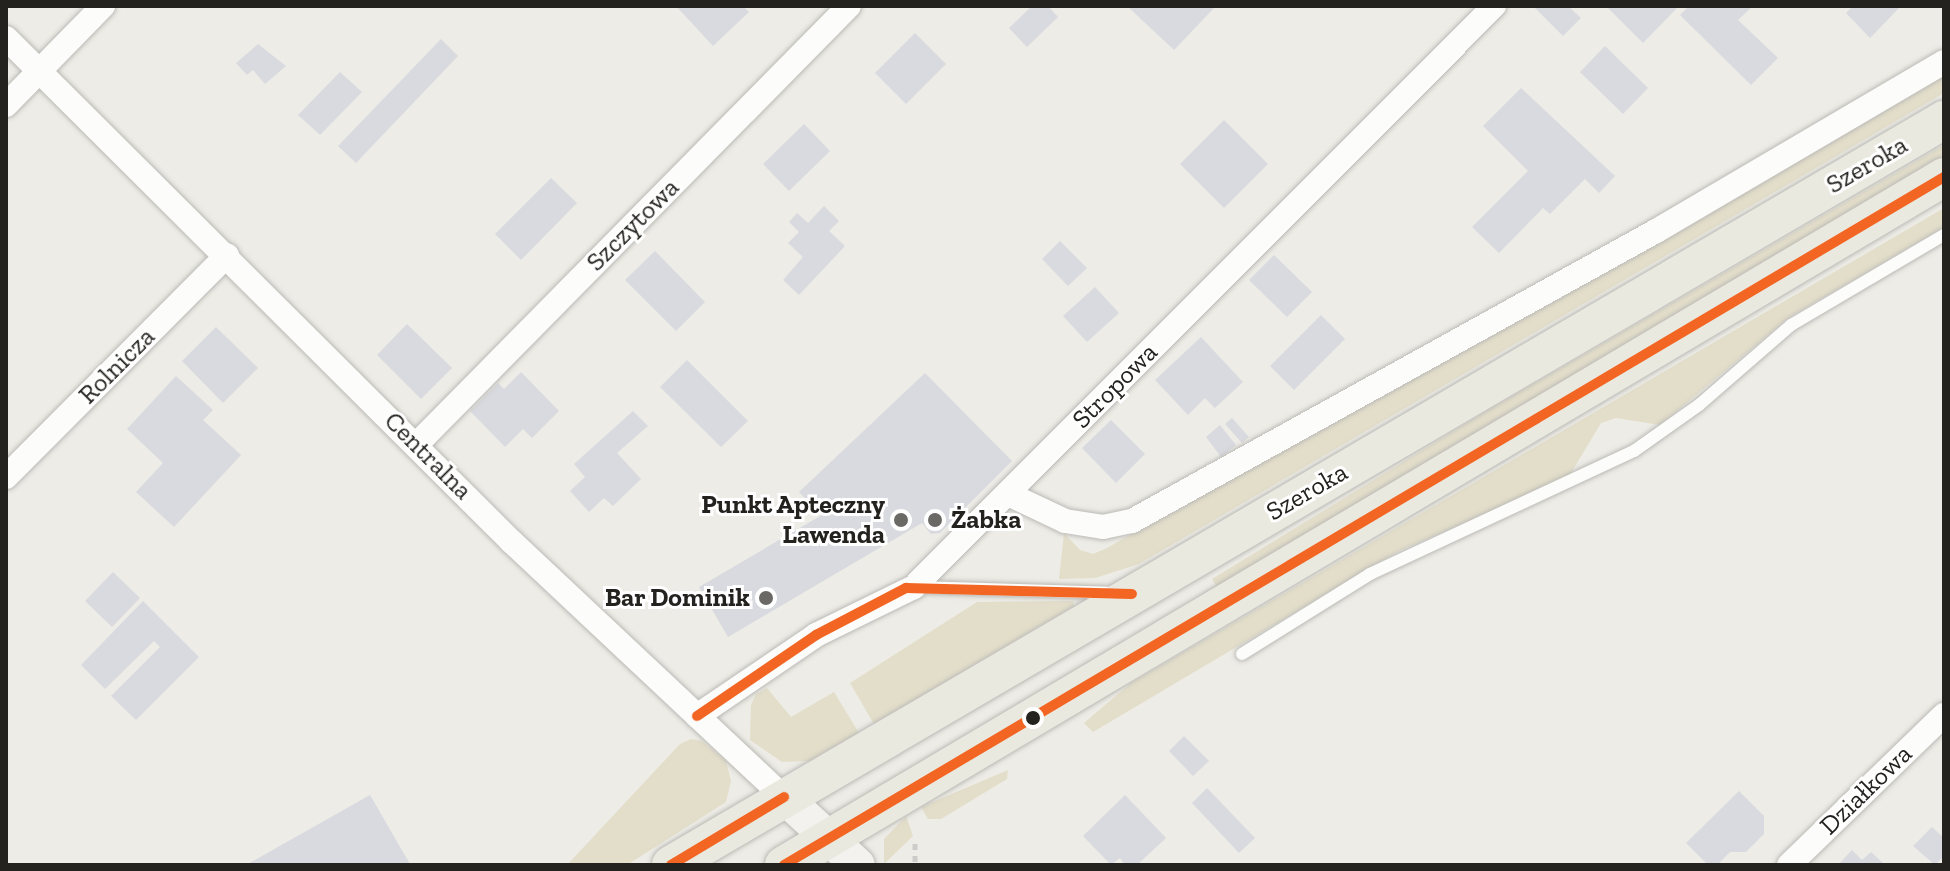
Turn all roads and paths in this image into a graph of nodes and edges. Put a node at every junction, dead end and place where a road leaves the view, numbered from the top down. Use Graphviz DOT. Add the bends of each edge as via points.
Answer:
graph roads {
  1 [pos="103,6"];
  2 [pos="849,6"];
  3 [pos="1494,6"];
  4 [pos="6,38"];
  5 [pos="1944,62"];
  6 [pos="39,71"];
  7 [pos="6,105"];
  8 [pos="1944,120"];
  9 [pos="1944,177"];
  10 [pos="1944,235"];
  11 [pos="227,255"];
  12 [pos="417,444"];
  13 [pos="6,477"];
  14 [pos="1008,494"];
  15 [pos="914,587"];
  16 [pos="1132,594"];
  17 [pos="1242,654"];
  18 [pos="1944,715"];
  19 [pos="697,716"];
  20 [pos="784,797"];
  21 [pos="830,838"];
  22 [pos="915,843"];
  23 [pos="671,865"];
  24 [pos="784,865"];
  25 [pos="858,865"];
  26 [pos="915,865"];
  27 [pos="1789,865"];
  1 -- 6 [label="street"];
  2 -- 12 [label="street, Szczytowa"];
  3 -- 14 [label="street, Stropowa"];
  4 -- 6 [label="street, Centralna"];
  5 -- 14 [label="street" via="1656,231 1132,521 1103,527 1065,521"];
  6 -- 7 [label="street"];
  6 -- 11 [label="street, Centralna"];
  8 -- 16 [label="main road, Szeroka"];
  9 -- 21 [label="main road, Szeroka"];
  10 -- 17 [label="lane" via="1791,325 1699,405 1634,451 1382,568"];
  11 -- 12 [label="street, Centralna"];
  11 -- 13 [label="street, Rolnicza"];
  12 -- 19 [label="street, Centralna"];
  14 -- 15 [label="street, Stropowa"];
  15 -- 16 [label="lane"];
  15 -- 19 [label="street, Stropowa" via="816,635"];
  16 -- 20 [label="main road, Szeroka"];
  18 -- 27 [label="street, Działkowa"];
  19 -- 20 [label="street, Centralna"];
  20 -- 21 [label="street, Centralna"];
  20 -- 23 [label="main road, Szeroka"];
  21 -- 24 [label="main road, Szeroka"];
  21 -- 25 [label="street, Centralna"];
  22 -- 26 [label="path"];
}
